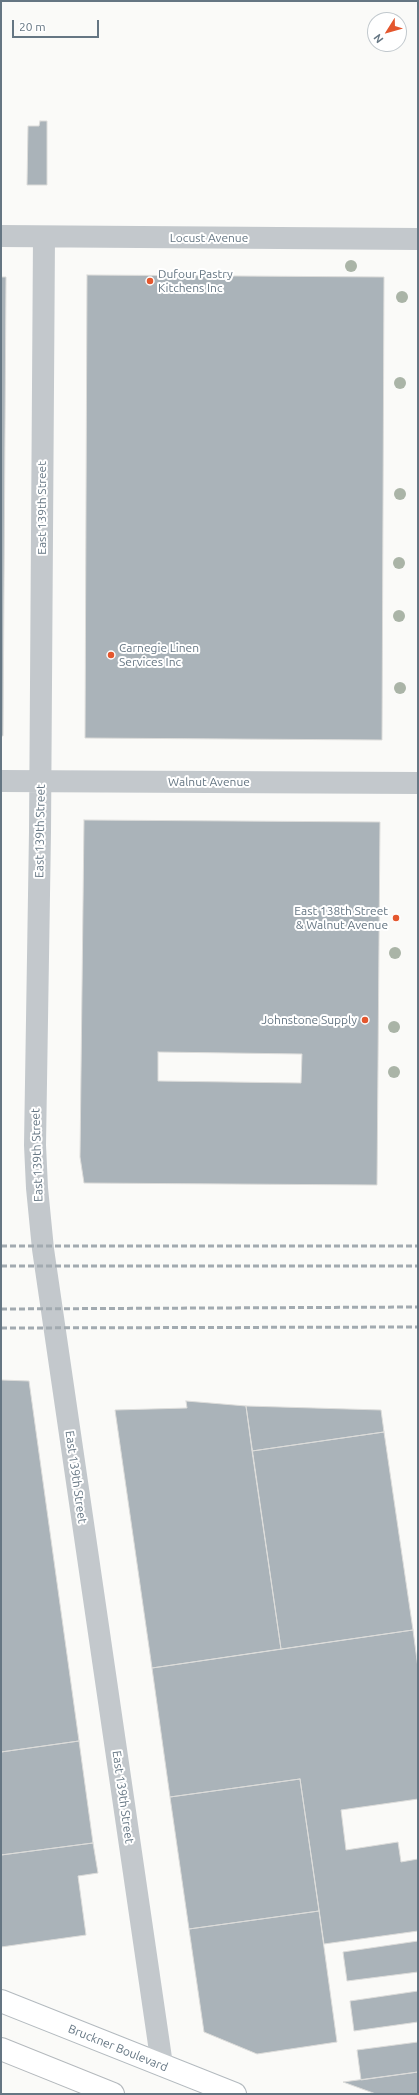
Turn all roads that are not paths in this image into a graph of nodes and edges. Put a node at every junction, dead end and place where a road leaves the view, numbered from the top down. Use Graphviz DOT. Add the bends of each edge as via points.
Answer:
graph roads {
  1 [pos="1,236"];
  2 [pos="44,237"];
  3 [pos="418,239"];
  4 [pos="1,781"];
  5 [pos="40,781"];
  6 [pos="418,783"];
  7 [pos="1,2001"];
  8 [pos="1,2049"];
  9 [pos="162,2065"];
  10 [pos="113,2094"];
  11 [pos="235,2094"];
  1 -- 2 [label="street, Locust Avenue"];
  2 -- 3 [label="street, Locust Avenue"];
  2 -- 5 [label="street, East 139th Street"];
  4 -- 5 [label="street, Walnut Avenue"];
  5 -- 6 [label="street, Walnut Avenue"];
  5 -- 9 [label="street, East 139th Street" via="36,1188"];
  7 -- 9 [label="main road, Bruckner Boulevard"];
  8 -- 10 [label="main road"];
  9 -- 11 [label="main road, Bruckner Boulevard"];
}
